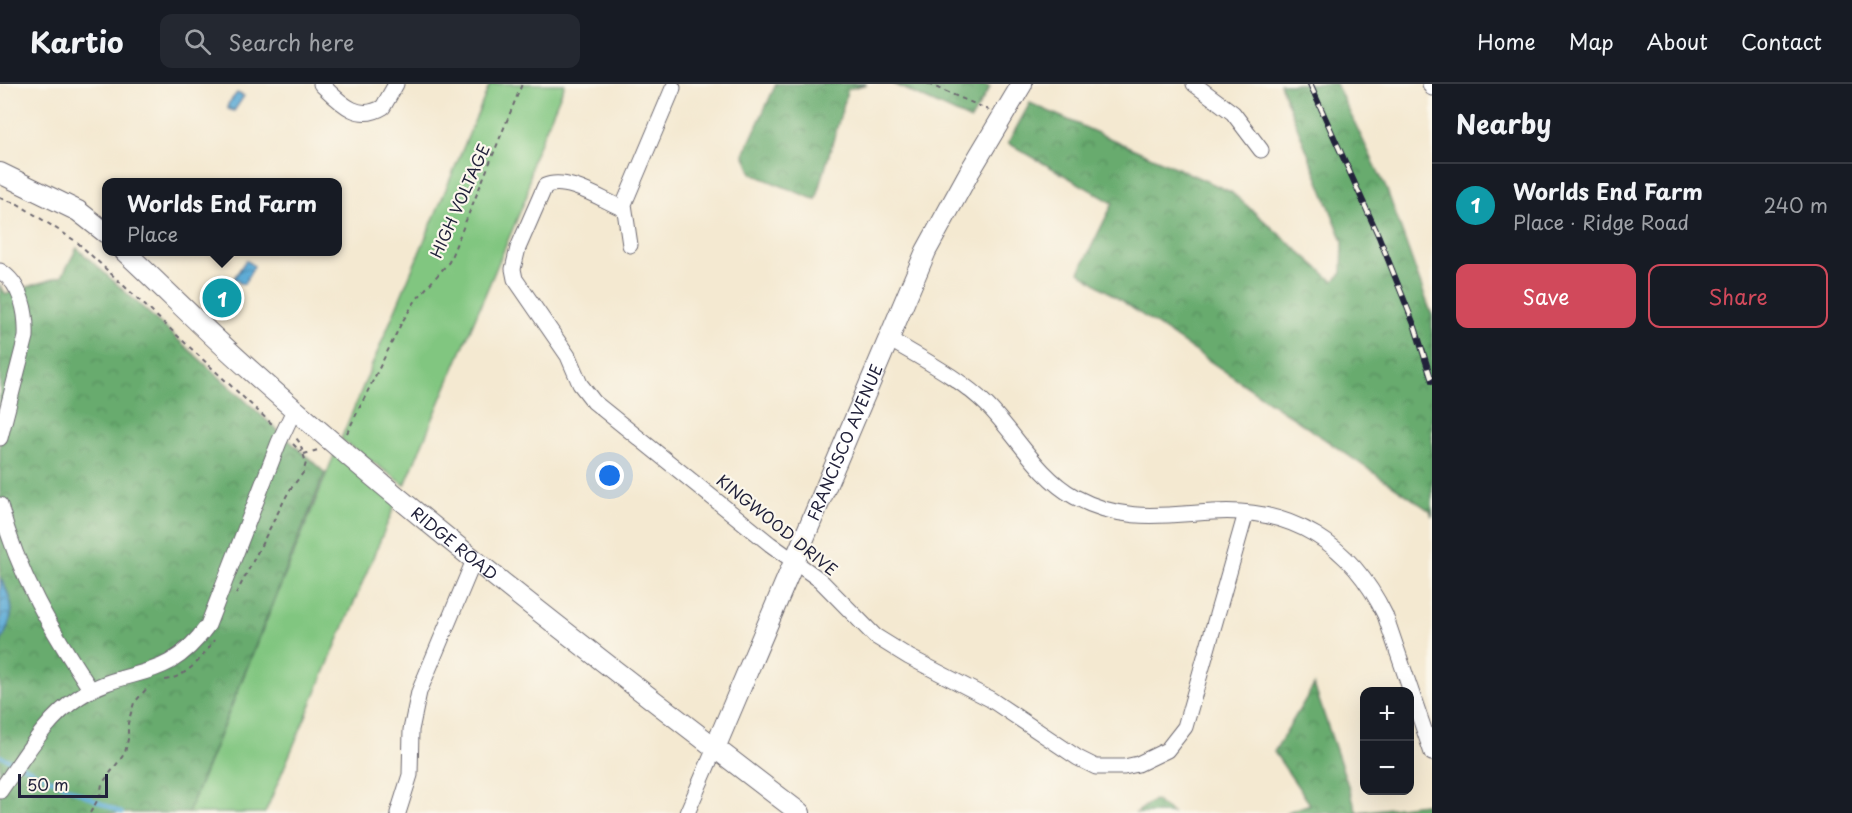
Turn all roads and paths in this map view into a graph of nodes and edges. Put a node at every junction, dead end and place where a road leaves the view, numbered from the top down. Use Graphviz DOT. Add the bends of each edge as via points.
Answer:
graph roads {
  1 [pos="321,84"];
  2 [pos="396,84"];
  3 [pos="522,84"];
  4 [pos="928,84"];
  5 [pos="1022,84"];
  6 [pos="1194,84"];
  7 [pos="673,88"];
  8 [pos="1002,116"];
  9 [pos="1262,150"];
  10 [pos="0,173"];
  11 [pos="0,198"];
  12 [pos="624,209"];
  13 [pos="102,230"];
  14 [pos="630,245"];
  15 [pos="129,256"];
  16 [pos="0,271"];
  17 [pos="889,339"];
  18 [pos="295,408"];
  19 [pos="282,434"];
  20 [pos="0,438"];
  21 [pos="337,446"];
  22 [pos="303,454"];
  23 [pos="0,506"];
  24 [pos="1246,513"];
  25 [pos="475,558"];
  26 [pos="794,562"];
  27 [pos="92,690"];
  28 [pos="716,748"];
  29 [pos="1432,753"];
  30 [pos="0,791"];
  31 [pos="100,796"];
  32 [pos="90,813"];
  33 [pos="399,813"];
  34 [pos="687,813"];
  35 [pos="800,813"];
  1 -- 2 [label="street" via="345,106 364,113 383,107"];
  3 -- 21 [label="path, HIGH VOLTAGE" via="448,262 402,322 350,430"];
  4 -- 8 [label="path"];
  5 -- 8 [label="main road, FRANCISCO AVENUE"];
  6 -- 9 [label="street" via="1233,113"];
  7 -- 12 [label="street"];
  8 -- 17 [label="main road, FRANCISCO AVENUE" via="926,251"];
  10 -- 13 [label="main road" via="78,211"];
  11 -- 19 [label="path" via="18,204 77,242"];
  12 -- 14 [label="street"];
  12 -- 26 [label="street, KINGWOOD DRIVE" via="570,186 544,186 518,248 515,279 568,356 587,396"];
  15 -- 18 [label="main road, RIDGE ROAD" via="250,371"];
  16 -- 20 [label="street" via="20,296 27,326"];
  17 -- 24 [label="street" via="985,403 1040,467 1074,497 1136,517"];
  17 -- 26 [label="main road, FRANCISCO AVENUE"];
  18 -- 19 [label="street"];
  18 -- 21 [label="main road, RIDGE ROAD"];
  19 -- 22 [label="path"];
  19 -- 27 [label="street" via="200,637 159,669"];
  21 -- 25 [label="main road, RIDGE ROAD"];
  23 -- 27 [label="street" via="19,563 49,626"];
  24 -- 26 [label="street, KINGWOOD DRIVE" via="1185,727 1167,750 1155,758 1124,767 1096,767 1078,758 990,699 875,636 820,580"];
  24 -- 29 [label="street" via="1305,528 1351,561 1384,615"];
  25 -- 28 [label="main road, RIDGE ROAD"];
  25 -- 33 [label="street" via="419,692 411,730 410,775"];
  26 -- 28 [label="main road, FRANCISCO AVENUE"];
  27 -- 30 [label="street" via="53,718"];
  28 -- 34 [label="street, FRANCISCO AVENUE"];
  28 -- 35 [label="main road, RIDGE ROAD"];
  31 -- 32 [label="path"];
}
